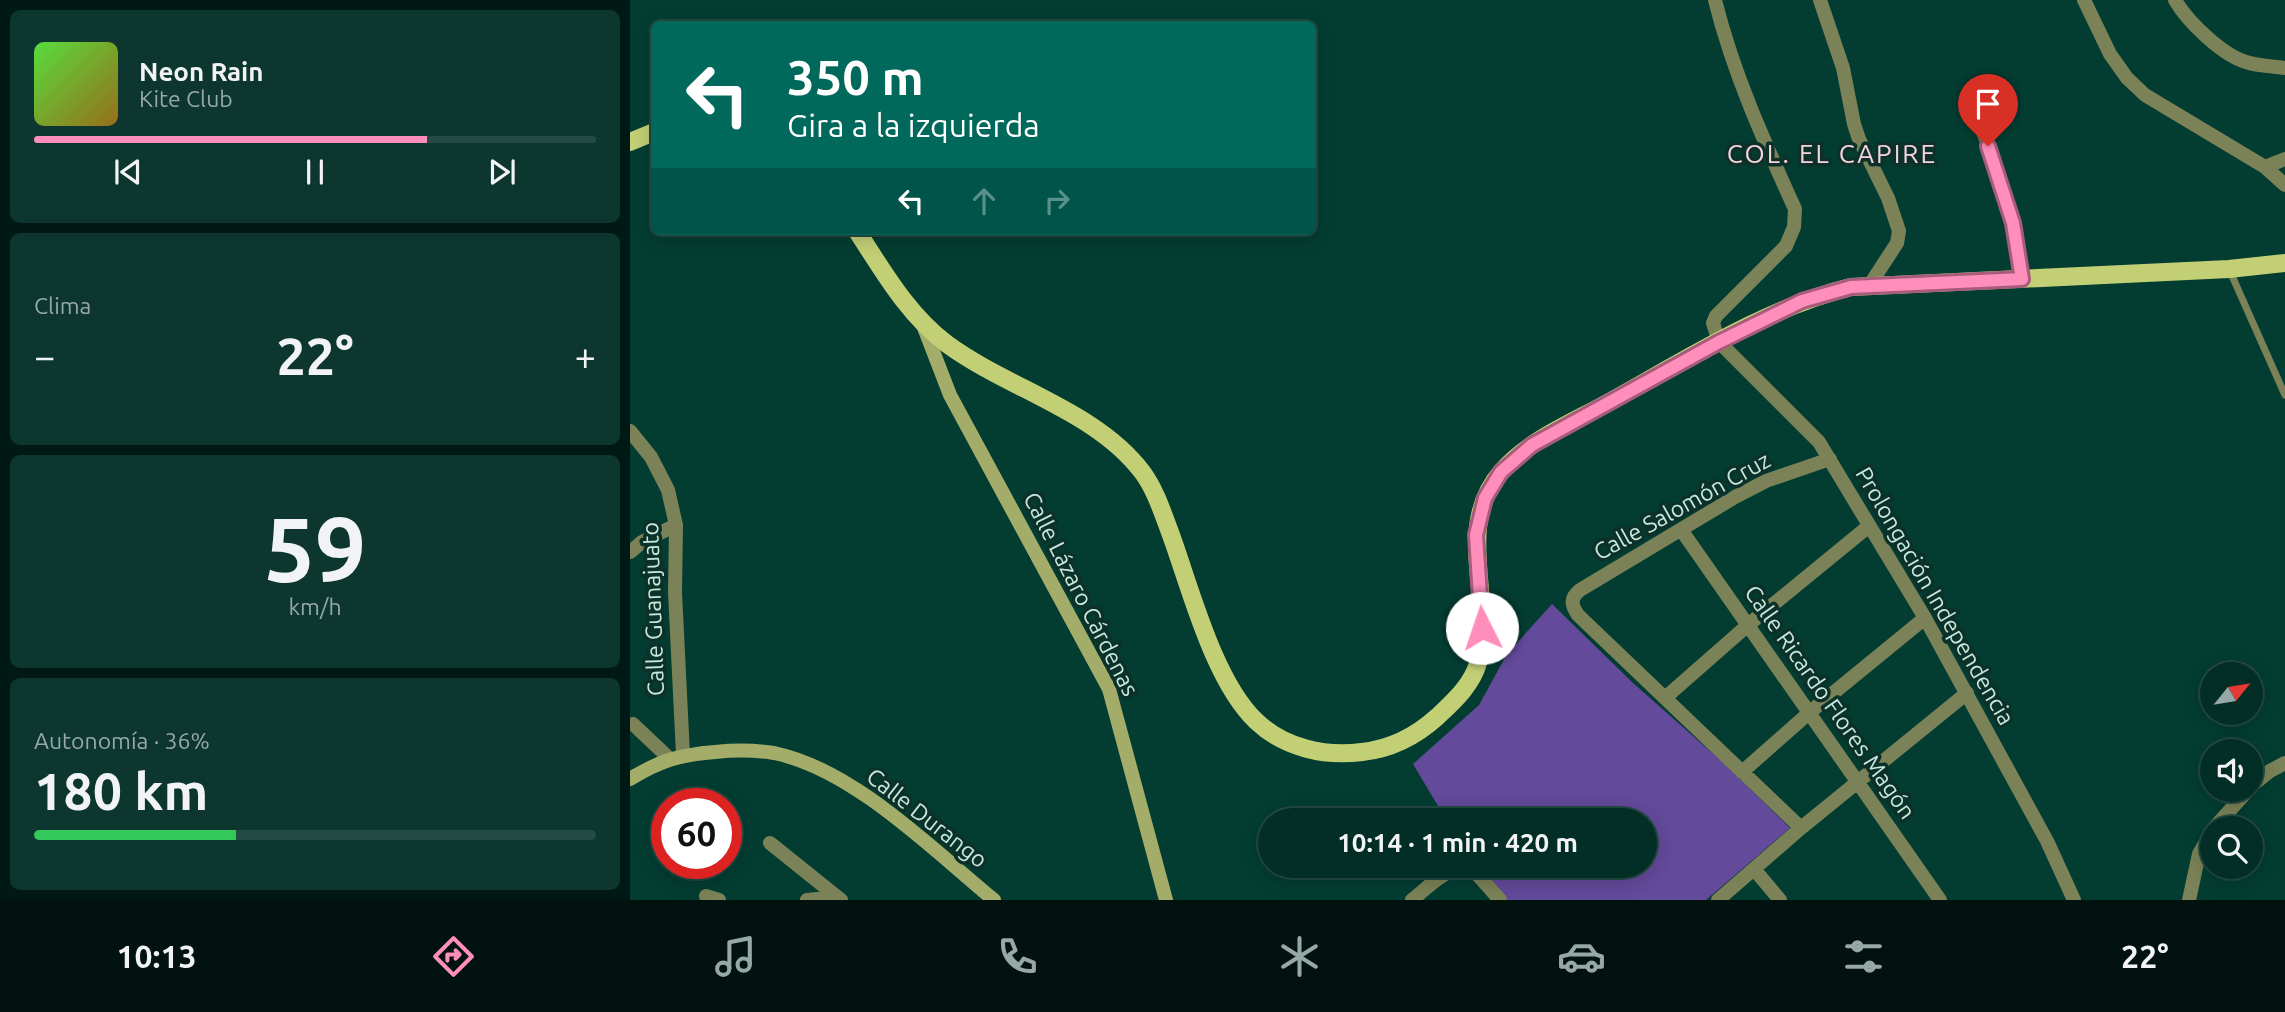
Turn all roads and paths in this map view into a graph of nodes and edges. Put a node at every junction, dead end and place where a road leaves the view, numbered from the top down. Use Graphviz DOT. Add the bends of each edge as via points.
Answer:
graph roads {
  1 [pos="1715,0"];
  2 [pos="1820,0"];
  3 [pos="2084,0"];
  4 [pos="2175,0"];
  5 [pos="2285,68"];
  6 [pos="1979,120"];
  7 [pos="651,133"];
  8 [pos="630,142"];
  9 [pos="2285,159"];
  10 [pos="2265,167"];
  11 [pos="2285,185"];
  12 [pos="860,235"];
  13 [pos="2285,263"];
  14 [pos="2229,269"];
  15 [pos="2022,279"];
  16 [pos="1869,286"];
  17 [pos="922,322"];
  18 [pos="1719,342"];
  19 [pos="2285,395"];
  20 [pos="630,431"];
  21 [pos="1830,459"];
  22 [pos="676,525"];
  23 [pos="1869,526"];
  24 [pos="1682,531"];
  25 [pos="630,552"];
  26 [pos="1925,618"];
  27 [pos="1748,625"];
  28 [pos="1966,693"];
  29 [pos="1666,697"];
  30 [pos="1810,712"];
  31 [pos="633,723"];
  32 [pos="677,757"];
  33 [pos="2285,763"];
  34 [pos="1742,772"];
  35 [pos="2263,777"];
  36 [pos="630,779"];
  37 [pos="1858,783"];
  38 [pos="2237,802"];
  39 [pos="2225,816"];
  40 [pos="1801,828"];
  41 [pos="770,843"];
  42 [pos="2200,851"];
  43 [pos="1754,869"];
  44 [pos="839,898"];
  45 [pos="807,900"];
  46 [pos="993,900"];
  47 [pos="1166,900"];
  48 [pos="1412,900"];
  49 [pos="1500,900"];
  50 [pos="1718,900"];
  51 [pos="1780,900"];
  52 [pos="1940,900"];
  53 [pos="2074,900"];
  54 [pos="2189,900"];
  1 -- 18 [label="street" via="1750,110 1795,209 1786,246 1714,319"];
  2 -- 16 [label="street" via="1843,68 1857,132 1899,231 1897,243"];
  3 -- 10 [label="street" via="2110,54 2145,95"];
  4 -- 5 [label="street" via="2182,14 2207,38 2244,62"];
  6 -- 15 [label="street" via="2006,197"];
  7 -- 8 [label="main road"];
  9 -- 10 [label="street"];
  10 -- 11 [label="street"];
  12 -- 17 [label="main road"];
  13 -- 14 [label="main road"];
  14 -- 15 [label="main road"];
  14 -- 19 [label="lane"];
  15 -- 16 [label="main road"];
  16 -- 18 [label="main road" via="1802,301"];
  17 -- 18 [label="main road" via="991,373 1090,424 1121,447 1160,505 1230,689 1257,722 1291,744 1327,754 1393,746 1427,726 1458,697 1478,664 1482,628 1476,535 1485,498 1501,472 1532,445"];
  17 -- 47 [label="street, Calle Lázaro Cárdenas" via="950,395 1110,689"];
  18 -- 21 [label="street, Prolongación Independencia" via="1800,421"];
  20 -- 22 [label="street, Calle Guanajuato" via="651,457 668,490"];
  21 -- 23 [label="street, Prolongación Independencia"];
  21 -- 24 [label="street, Calle Salomón Cruz" via="1766,481"];
  22 -- 25 [label="street"];
  22 -- 32 [label="street, Calle Guanajuato"];
  23 -- 26 [label="street, Prolongación Independencia"];
  23 -- 27 [label="street"];
  24 -- 27 [label="street, Calle Ricardo Flores Magón"];
  24 -- 29 [label="street, Calle Salomón Cruz" via="1573,597 1578,615"];
  26 -- 28 [label="street, Prolongación Independencia"];
  26 -- 30 [label="street"];
  27 -- 29 [label="street"];
  27 -- 30 [label="street, Calle Ricardo Flores Magón"];
  28 -- 37 [label="street"];
  28 -- 53 [label="street, Prolongación Independencia"];
  29 -- 34 [label="street"];
  30 -- 34 [label="street"];
  30 -- 37 [label="street, Calle Ricardo Flores Magón"];
  31 -- 32 [label="street"];
  32 -- 36 [label="street, Calle Durango"];
  32 -- 46 [label="street, Calle Durango" via="731,751 774,753 822,770 870,798"];
  33 -- 35 [label="street"];
  34 -- 40 [label="street"];
  37 -- 40 [label="street"];
  37 -- 52 [label="street, Calle Ricardo Flores Magón"];
  38 -- 39 [label="street"];
  40 -- 43 [label="street"];
  41 -- 44 [label="street"];
  42 -- 54 [label="street"];
  43 -- 50 [label="street"];
  43 -- 51 [label="street"];
  44 -- 45 [label="street"];
  48 -- 49 [label="street" via="1457,867 1465,867"];
}
